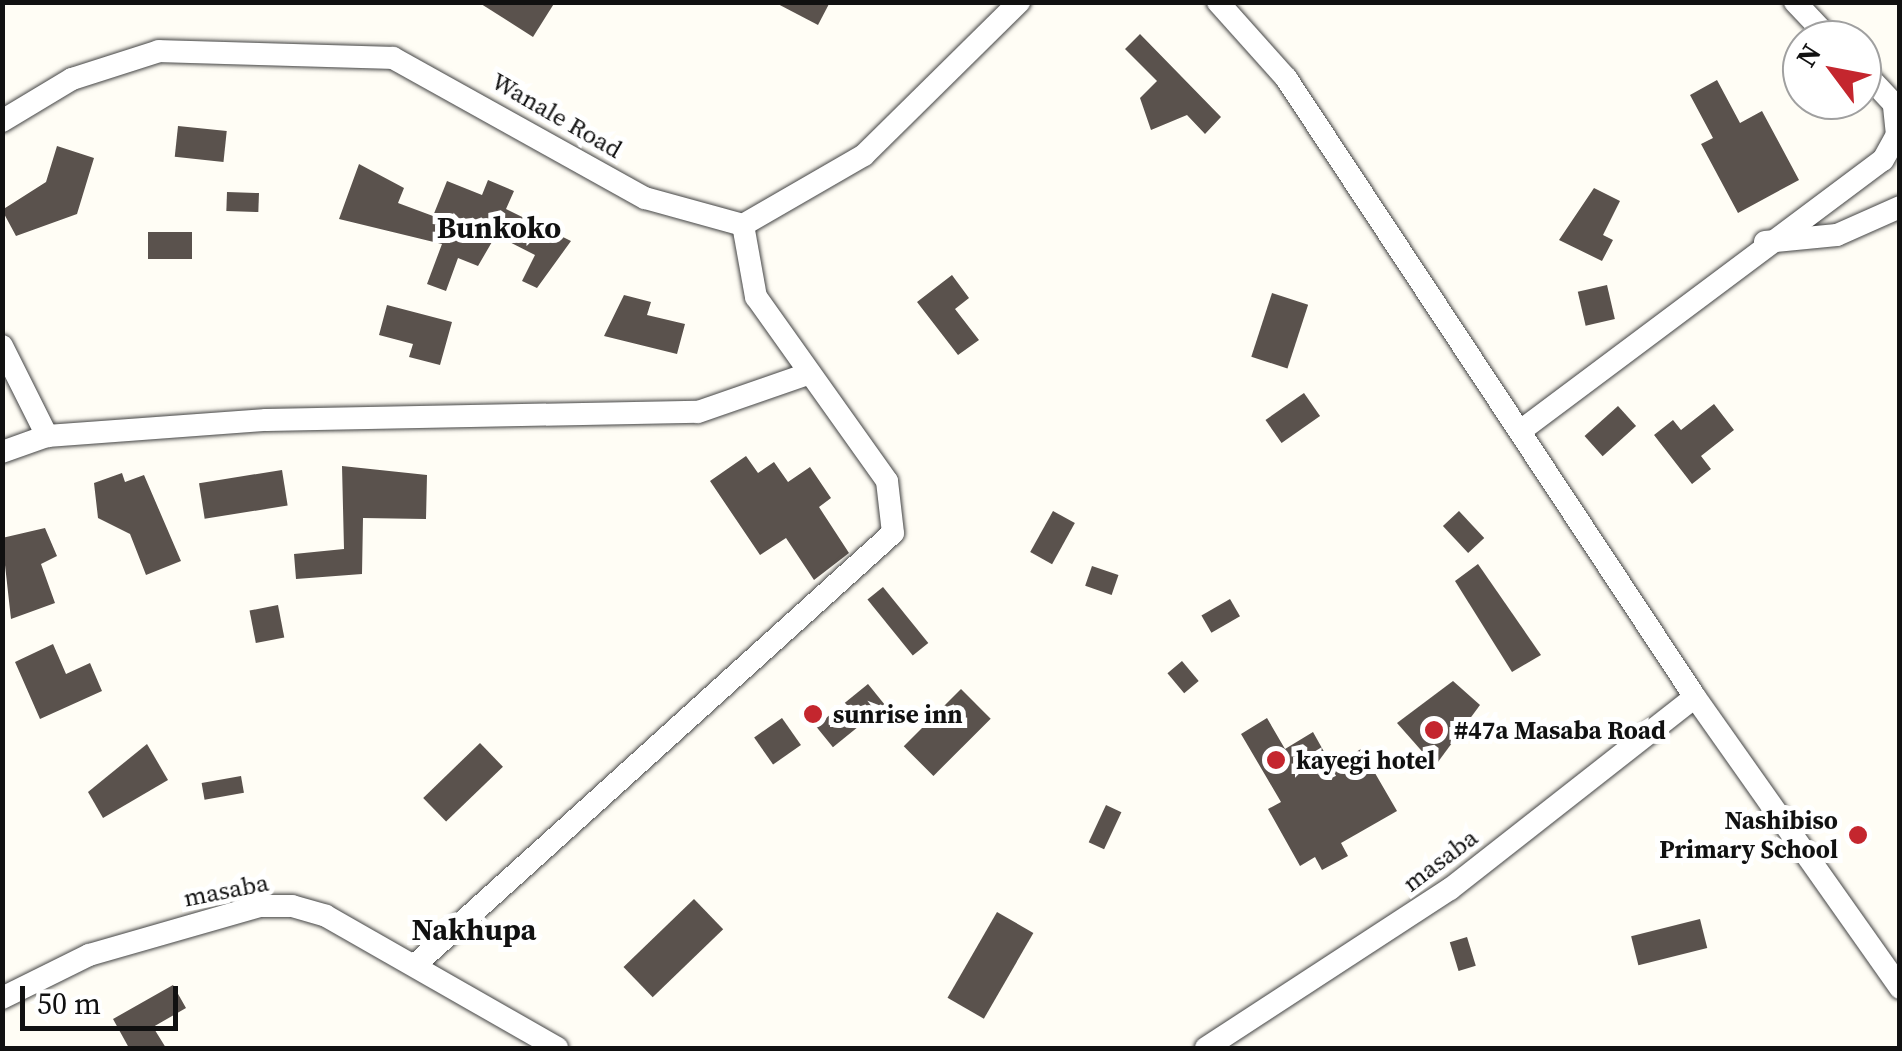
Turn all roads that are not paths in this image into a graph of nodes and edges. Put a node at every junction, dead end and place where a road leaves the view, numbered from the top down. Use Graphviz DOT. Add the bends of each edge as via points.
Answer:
graph roads {
  1 [pos="1018,2"];
  2 [pos="1218,2"];
  3 [pos="1882,91"];
  4 [pos="2,121"];
  5 [pos="1900,207"];
  6 [pos="743,224"];
  7 [pos="1762,243"];
  8 [pos="2,346"];
  9 [pos="808,374"];
  10 [pos="1523,429"];
  11 [pos="47,436"];
  12 [pos="2,452"];
  13 [pos="1695,697"];
  14 [pos="415,964"];
  15 [pos="1900,988"];
  16 [pos="2,998"];
  17 [pos="557,1048"];
  18 [pos="1206,1048"];
  1 -- 6 [label="street" via="864,155"];
  2 -- 10 [label="street" via="1286,78"];
  3 -- 7 [label="street" via="1894,104 1897,135 1883,160"];
  4 -- 6 [label="street, Wanale Road" via="72,79 159,51 393,58 654,202"];
  5 -- 7 [label="street" via="1837,235"];
  6 -- 9 [label="street" via="756,297"];
  7 -- 10 [label="street"];
  8 -- 11 [label="street"];
  9 -- 11 [label="street" via="698,412 266,420"];
  9 -- 14 [label="street" via="887,481 893,533"];
  10 -- 13 [label="street"];
  11 -- 12 [label="street"];
  13 -- 15 [label="street"];
  13 -- 18 [label="street, masaba" via="1450,889"];
  14 -- 16 [label="street, masaba" via="326,916 260,906 89,955"];
  14 -- 17 [label="street, masaba"];
}
